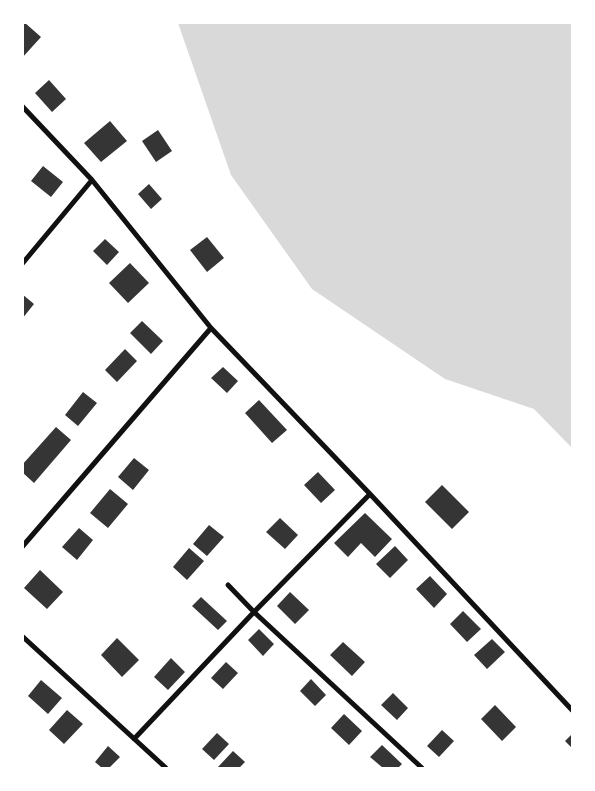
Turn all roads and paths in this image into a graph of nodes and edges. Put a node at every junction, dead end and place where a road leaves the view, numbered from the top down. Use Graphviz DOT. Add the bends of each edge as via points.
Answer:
graph roads {
  1 [pos="22,106"];
  2 [pos="92,180"];
  3 [pos="22,264"];
  4 [pos="212,328"];
  5 [pos="370,494"];
  6 [pos="22,547"];
  7 [pos="228,585"];
  8 [pos="254,612"];
  9 [pos="22,636"];
  10 [pos="572,710"];
  11 [pos="134,739"];
  12 [pos="166,768"];
  13 [pos="422,768"];
  1 -- 2 [label="street"];
  2 -- 3 [label="street"];
  2 -- 4 [label="street"];
  4 -- 5 [label="street"];
  4 -- 6 [label="street"];
  5 -- 8 [label="street"];
  5 -- 10 [label="street"];
  7 -- 8 [label="street"];
  8 -- 11 [label="street"];
  8 -- 13 [label="street"];
  9 -- 11 [label="street"];
  11 -- 12 [label="street"];
}
